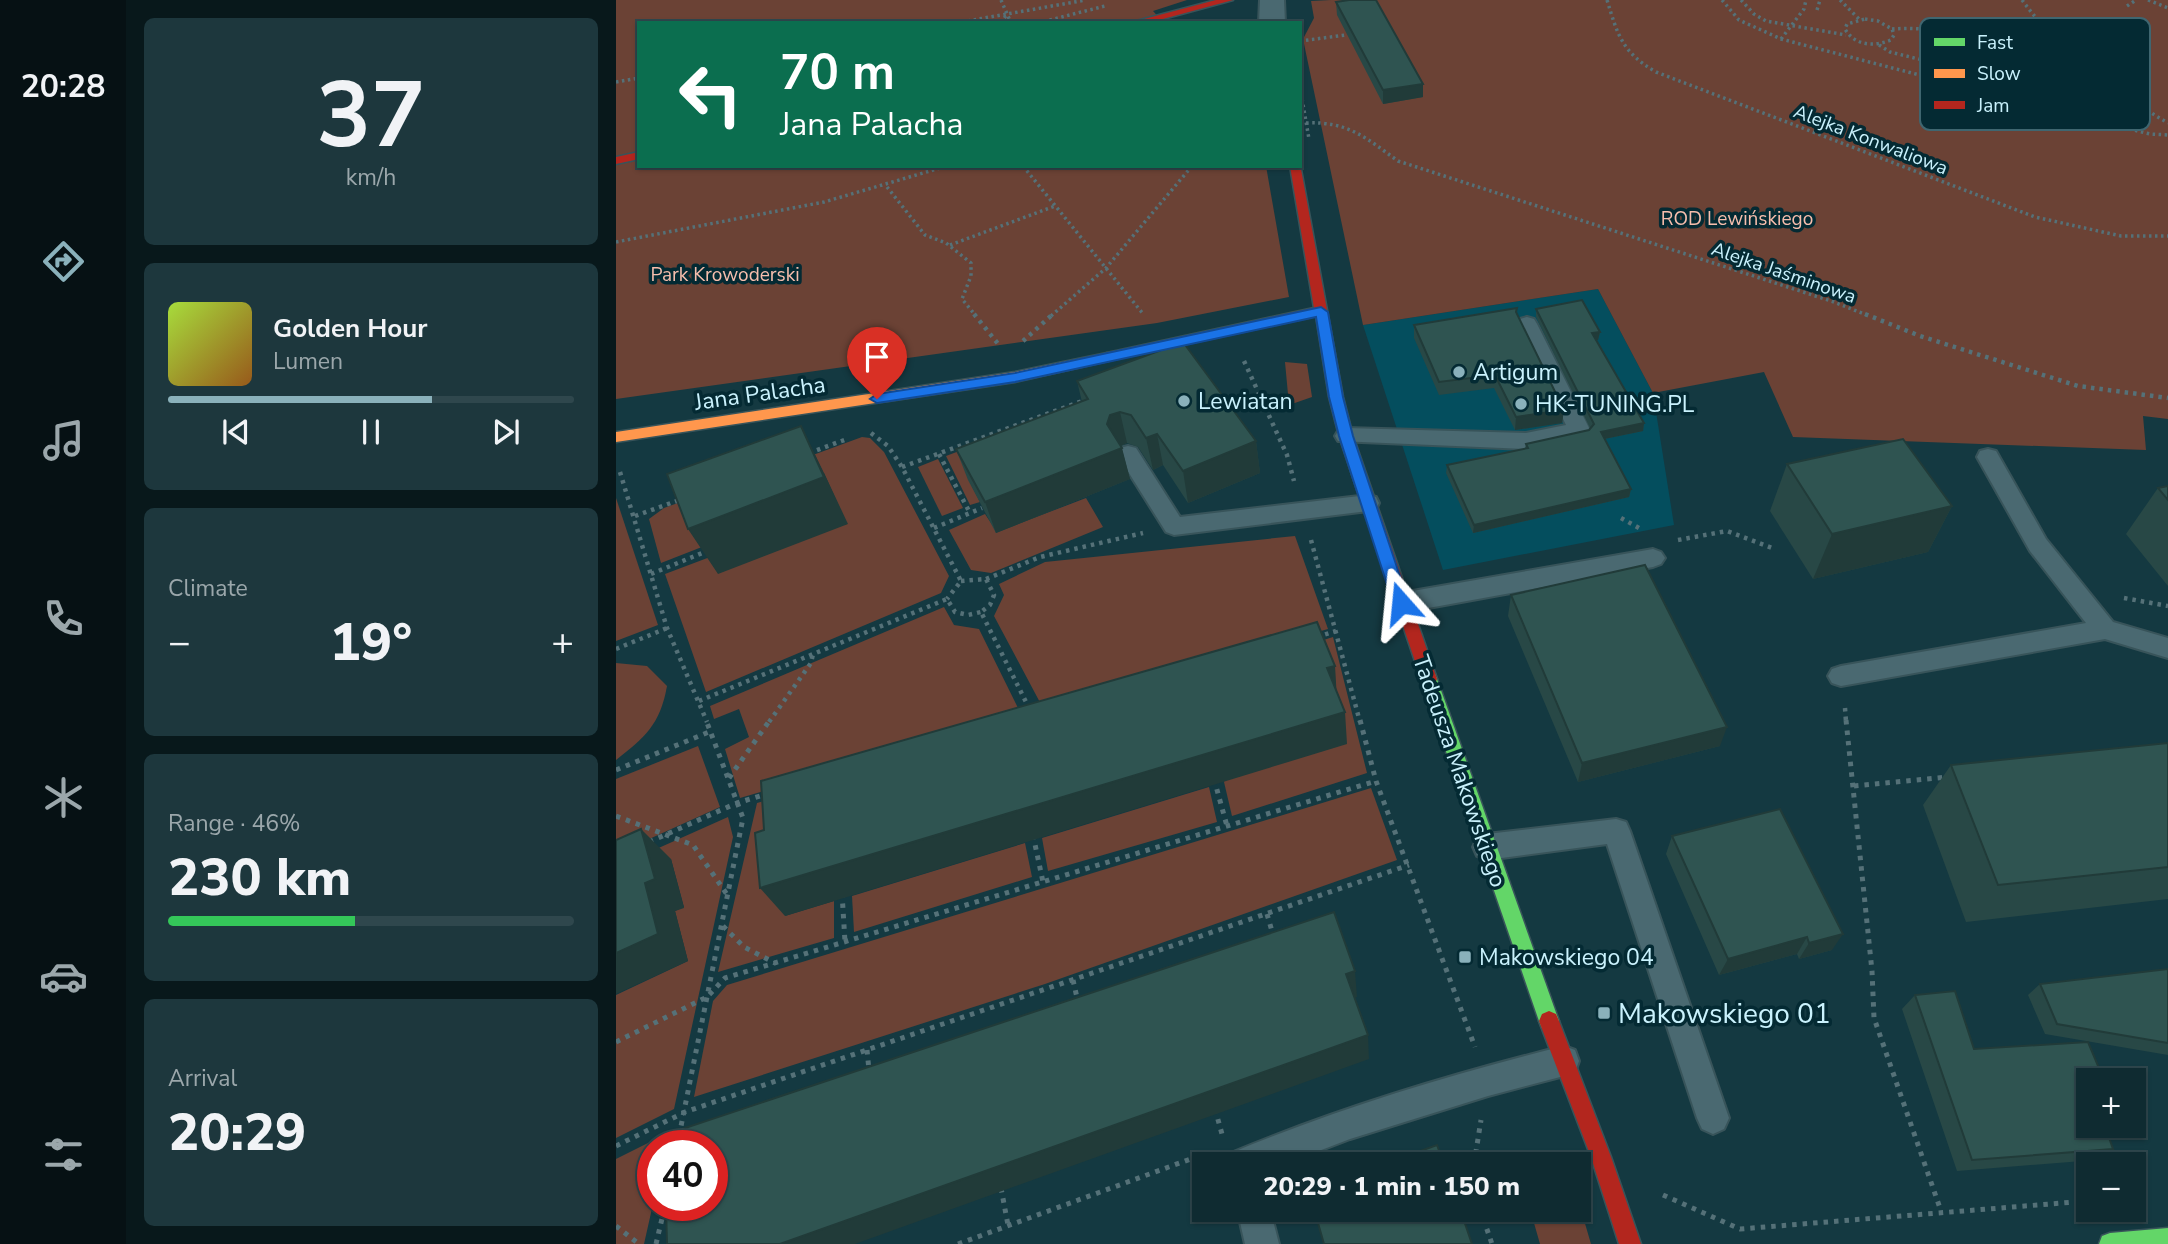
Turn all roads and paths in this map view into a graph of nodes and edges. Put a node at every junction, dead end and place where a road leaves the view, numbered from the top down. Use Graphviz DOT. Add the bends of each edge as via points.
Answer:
graph roads {
  1 [pos="1002,0"];
  2 [pos="1086,0"];
  3 [pos="1228,0"];
  4 [pos="1272,0"];
  5 [pos="1606,0"];
  6 [pos="1722,0"];
  7 [pos="1741,0"];
  8 [pos="1806,0"];
  9 [pos="1819,0"];
  10 [pos="1840,0"];
  11 [pos="2022,0"];
  12 [pos="2136,0"];
  13 [pos="2148,0"];
  14 [pos="1116,4"];
  15 [pos="2127,6"];
  16 [pos="2168,8"];
  17 [pos="1817,10"];
  18 [pos="1007,14"];
  19 [pos="2034,18"];
  20 [pos="1859,19"];
  21 [pos="967,21"];
  22 [pos="1002,21"];
  23 [pos="1010,21"];
  24 [pos="1046,21"];
  25 [pos="1142,21"];
  26 [pos="1272,21"];
  27 [pos="1920,26"];
  28 [pos="1791,27"];
  29 [pos="1892,29"];
  30 [pos="1346,34"];
  31 [pos="1847,35"];
  32 [pos="1781,39"];
  33 [pos="1302,41"];
  34 [pos="1878,45"];
  35 [pos="1920,60"];
  36 [pos="1920,75"];
  37 [pos="637,78"];
  38 [pos="616,82"];
  39 [pos="2150,112"];
  40 [pos="2168,122"];
  41 [pos="1306,123"];
  42 [pos="2133,130"];
  43 [pos="2168,135"];
  44 [pos="637,156"];
  45 [pos="616,161"];
  46 [pos="941,168"];
  47 [pos="1025,168"];
  48 [pos="1190,168"];
  49 [pos="1296,168"];
  50 [pos="887,187"];
  51 [pos="1055,206"];
  52 [pos="2168,236"];
  53 [pos="616,242"];
  54 [pos="949,246"];
  55 [pos="1106,268"];
  56 [pos="1321,312"];
  57 [pos="1527,324"];
  58 [pos="1235,330"];
  59 [pos="1031,343"];
  60 [pos="1167,345"];
  61 [pos="1009,346"];
  62 [pos="1095,396"];
  63 [pos="2168,398"];
  64 [pos="1023,423"];
  65 [pos="869,431"];
  66 [pos="1028,433"];
  67 [pos="856,435"];
  68 [pos="1346,436"];
  69 [pos="616,437"];
  70 [pos="808,453"];
  71 [pos="939,454"];
  72 [pos="1128,454"];
  73 [pos="1988,457"];
  74 [pos="616,461"];
  75 [pos="902,467"];
  76 [pos="684,498"];
  77 [pos="1368,503"];
  78 [pos="982,508"];
  79 [pos="1303,510"];
  80 [pos="970,513"];
  81 [pos="635,516"];
  82 [pos="1622,518"];
  83 [pos="1174,526"];
  84 [pos="934,528"];
  85 [pos="1643,530"];
  86 [pos="1675,541"];
  87 [pos="1772,548"];
  88 [pos="708,551"];
  89 [pos="1653,558"];
  90 [pos="651,574"];
  91 [pos="986,579"];
  92 [pos="961,581"];
  93 [pos="947,599"];
  94 [pos="1401,603"];
  95 [pos="981,612"];
  96 [pos="667,628"];
  97 [pos="2105,628"];
  98 [pos="1336,631"];
  99 [pos="1312,638"];
  100 [pos="2168,648"];
  101 [pos="616,649"];
  102 [pos="813,654"];
  103 [pos="1841,676"];
  104 [pos="699,701"];
  105 [pos="1034,718"];
  106 [pos="709,732"];
  107 [pos="616,770"];
  108 [pos="1213,775"];
  109 [pos="1950,776"];
  110 [pos="729,779"];
  111 [pos="1376,781"];
  112 [pos="1854,786"];
  113 [pos="776,792"];
  114 [pos="737,803"];
  115 [pos="616,816"];
  116 [pos="1227,826"];
  117 [pos="1032,831"];
  118 [pos="666,835"];
  119 [pos="641,846"];
  120 [pos="1487,847"];
  121 [pos="1409,865"];
  122 [pos="1043,882"];
  123 [pos="841,889"];
  124 [pos="728,897"];
  125 [pos="1267,914"];
  126 [pos="722,925"];
  127 [pos="845,942"];
  128 [pos="1277,947"];
  129 [pos="776,963"];
  130 [pos="1073,979"];
  131 [pos="707,997"];
  132 [pos="1080,1014"];
  133 [pos="616,1042"];
  134 [pos="867,1050"];
  135 [pos="1564,1061"];
  136 [pos="869,1074"];
  137 [pos="1488,1080"];
  138 [pos="1212,1101"];
  139 [pos="685,1112"];
  140 [pos="1713,1118"];
  141 [pos="681,1130"];
  142 [pos="616,1146"];
  143 [pos="1234,1152"];
  144 [pos="1253,1152"];
  145 [pos="1192,1156"];
  146 [pos="999,1178"];
  147 [pos="2076,1202"];
  148 [pos="1941,1211"];
  149 [pos="661,1221"];
  150 [pos="1256,1222"];
  151 [pos="1484,1222"];
  152 [pos="1008,1225"];
  153 [pos="616,1226"];
  154 [pos="1740,1229"];
  155 [pos="2168,1239"];
  156 [pos="639,1244"];
  157 [pos="656,1244"];
  158 [pos="958,1244"];
  159 [pos="1262,1244"];
  160 [pos="1492,1244"];
  161 [pos="1630,1244"];
  162 [pos="2110,1244"];
  1 -- 18 [label="path"];
  2 -- 18 [label="path"];
  3 -- 25 [label="street"];
  4 -- 26 [label="street"];
  5 -- 52 [label="path, Alejka Konwaliowa" via="1622,46 1635,61 1656,72 2035,217 2121,236"];
  6 -- 32 [label="path" via="1738,21"];
  7 -- 28 [label="path" via="1766,21"];
  8 -- 28 [label="path"];
  9 -- 17 [label="path"];
  10 -- 20 [label="path"];
  11 -- 19 [label="path"];
  12 -- 15 [label="path"];
  13 -- 16 [label="path"];
  14 -- 24 [label="path"];
  18 -- 21 [label="path"];
  18 -- 22 [label="path"];
  18 -- 23 [label="path"];
  20 -- 29 [label="path" via="1878,21"];
  20 -- 31 [label="path" via="1847,24"];
  27 -- 29 [label="path"];
  28 -- 31 [label="path"];
  28 -- 32 [label="path"];
  29 -- 34 [label="path" via="1894,38"];
  30 -- 33 [label="path"];
  31 -- 34 [label="path" via="1860,43"];
  32 -- 36 [label="path"];
  34 -- 35 [label="path"];
  37 -- 38 [label="path"];
  39 -- 40 [label="path"];
  41 -- 63 [label="path, Alejka Jaśminowa" via="1345,125 1398,161 1833,302 1920,336 2077,386"];
  42 -- 43 [label="path"];
  44 -- 45 [label="street"];
  46 -- 50 [label="path"];
  47 -- 51 [label="path"];
  48 -- 55 [label="path"];
  49 -- 56 [label="street, Tadeusza Makowskiego"];
  50 -- 53 [label="path" via="789,211"];
  50 -- 54 [label="path" via="925,235"];
  51 -- 54 [label="path"];
  51 -- 55 [label="path"];
  54 -- 61 [label="path" via="971,263 962,299 1001,348"];
  55 -- 59 [label="path" via="1017,345"];
  55 -- 60 [label="path"];
  56 -- 58 [label="street, Jana Palacha"];
  56 -- 68 [label="street, Tadeusza Makowskiego"];
  57 -- 68 [label="lane" via="1579,430 1526,441"];
  58 -- 60 [label="street, Jana Palacha"];
  58 -- 79 [label="path" via="1247,373 1287,455"];
  60 -- 69 [label="street, Jana Palacha" via="1015,377"];
  62 -- 64 [label="path"];
  64 -- 66 [label="path"];
  64 -- 71 [label="path"];
  65 -- 75 [label="path" via="888,446"];
  67 -- 70 [label="path"];
  68 -- 77 [label="street, Tadeusza Makowskiego"];
  71 -- 75 [label="path"];
  71 -- 80 [label="path"];
  72 -- 83 [label="lane"];
  73 -- 97 [label="lane" via="2038,545"];
  74 -- 81 [label="path"];
  75 -- 84 [label="path"];
  76 -- 81 [label="path"];
  77 -- 79 [label="lane"];
  77 -- 94 [label="street, Tadeusza Makowskiego"];
  78 -- 80 [label="path"];
  79 -- 83 [label="lane"];
  79 -- 98 [label="path"];
  80 -- 84 [label="path"];
  81 -- 90 [label="path"];
  82 -- 85 [label="path"];
  83 -- 91 [label="path" via="1040,557"];
  84 -- 92 [label="path"];
  86 -- 87 [label="path" via="1727,531"];
  88 -- 90 [label="path"];
  89 -- 94 [label="lane"];
  90 -- 96 [label="path"];
  91 -- 92 [label="path"];
  91 -- 95 [label="path" via="994,595"];
  92 -- 93 [label="path"];
  93 -- 95 [label="path" via="955,612"];
  93 -- 102 [label="path"];
  94 -- 120 [label="street, Tadeusza Makowskiego"];
  95 -- 105 [label="path"];
  96 -- 101 [label="path"];
  96 -- 104 [label="path"];
  97 -- 100 [label="lane"];
  97 -- 103 [label="lane"];
  98 -- 99 [label="path"];
  98 -- 111 [label="path"];
  102 -- 104 [label="path"];
  102 -- 110 [label="path"];
  103 -- 112 [label="path"];
  104 -- 106 [label="path"];
  106 -- 107 [label="path"];
  106 -- 110 [label="path"];
  108 -- 116 [label="path"];
  109 -- 112 [label="path"];
  110 -- 114 [label="path"];
  111 -- 116 [label="path"];
  111 -- 121 [label="path"];
  112 -- 148 [label="path" via="1874,1018"];
  113 -- 114 [label="path"];
  114 -- 118 [label="path"];
  114 -- 124 [label="path" via="743,818"];
  115 -- 118 [label="path"];
  116 -- 122 [label="path"];
  117 -- 122 [label="path"];
  118 -- 119 [label="path"];
  118 -- 124 [label="path" via="692,845"];
  120 -- 135 [label="street, Tadeusza Makowskiego"];
  120 -- 140 [label="lane" via="1616,831"];
  121 -- 125 [label="path"];
  121 -- 137 [label="path"];
  122 -- 127 [label="path"];
  123 -- 127 [label="path"];
  124 -- 126 [label="path"];
  125 -- 128 [label="path"];
  125 -- 130 [label="path"];
  126 -- 129 [label="path" via="744,947"];
  126 -- 131 [label="path"];
  127 -- 129 [label="path"];
  129 -- 131 [label="path" via="725,978"];
  130 -- 132 [label="path"];
  130 -- 134 [label="path"];
  131 -- 133 [label="path"];
  131 -- 139 [label="path"];
  134 -- 136 [label="path"];
  134 -- 139 [label="path"];
  135 -- 137 [label="lane"];
  135 -- 161 [label="street, Tadeusza Makowskiego"];
  137 -- 144 [label="lane"];
  138 -- 143 [label="path"];
  139 -- 141 [label="path"];
  139 -- 142 [label="path"];
  145 -- 152 [label="path"];
  146 -- 152 [label="path"];
  147 -- 148 [label="path"];
  148 -- 154 [label="path"];
  149 -- 157 [label="path"];
  150 -- 159 [label="lane"];
  151 -- 160 [label="path"];
  152 -- 158 [label="path"];
  153 -- 156 [label="path"];
  155 -- 162 [label="street"];
}
